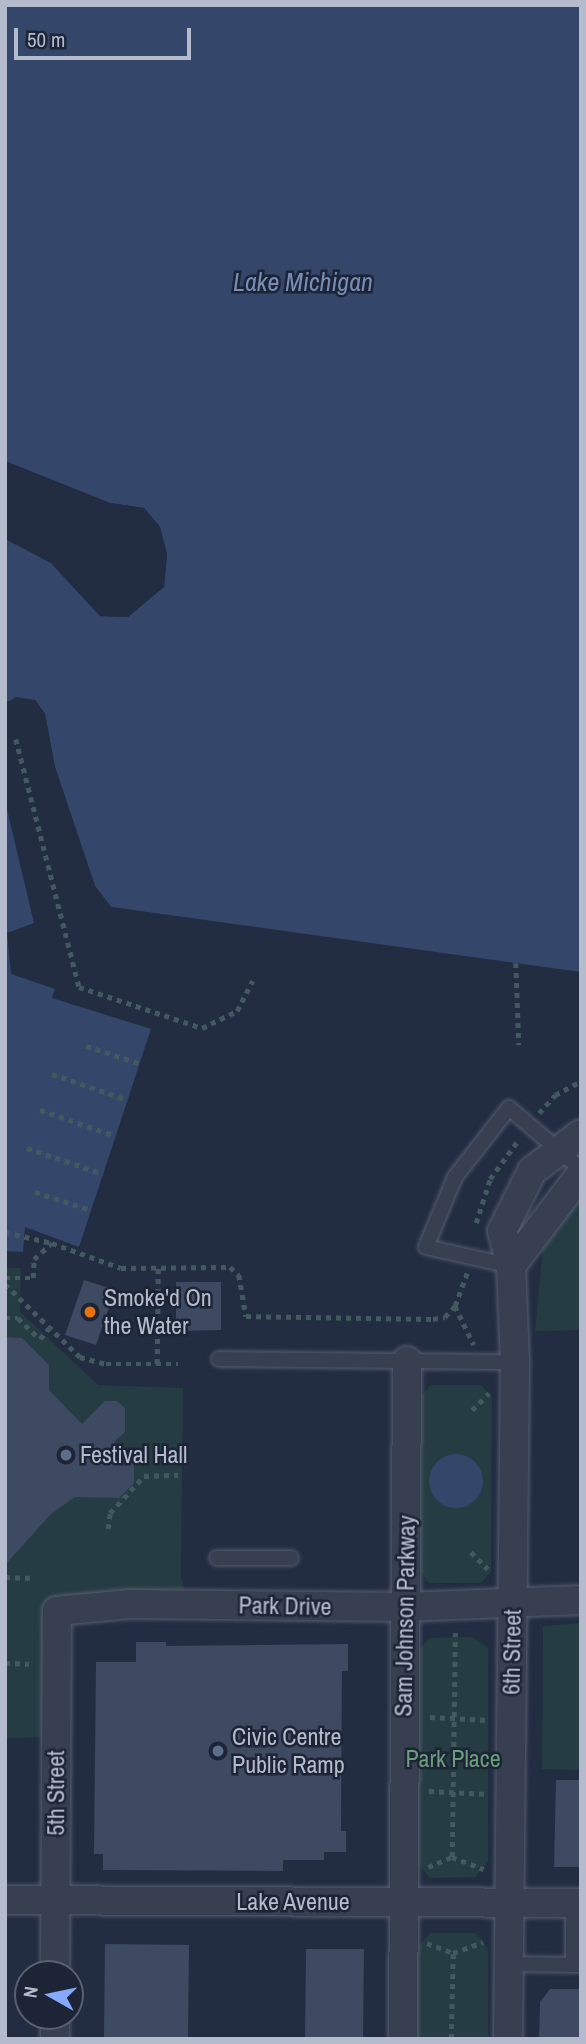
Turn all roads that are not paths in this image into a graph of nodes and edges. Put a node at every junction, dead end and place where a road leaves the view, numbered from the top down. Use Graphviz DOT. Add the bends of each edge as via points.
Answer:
graph roads {
  1 [pos="570,1140"];
  2 [pos="581,1171"];
  3 [pos="511,1266"];
  4 [pos="219,1359"];
  5 [pos="407,1360"];
  6 [pos="515,1362"];
  7 [pos="217,1558"];
  8 [pos="291,1558"];
  9 [pos="581,1600"];
  10 [pos="513,1605"];
  11 [pos="406,1607"];
  12 [pos="57,1611"];
  13 [pos="5,1900"];
  14 [pos="56,1900"];
  15 [pos="402,1903"];
  16 [pos="509,1903"];
  17 [pos="577,1903"];
  18 [pos="55,1960"];
  19 [pos="509,1964"];
  20 [pos="577,1965"];
  21 [pos="403,2039"];
  22 [pos="508,2039"];
  1 -- 2 [label="lane"];
  1 -- 3 [label="street, 6th Street" via="532,1171 514,1200 502,1231"];
  1 -- 3 [label="lane" via="531,1124 509,1108 456,1177 426,1247"];
  2 -- 3 [label="street"];
  3 -- 6 [label="street, 6th Street"];
  4 -- 5 [label="lane"];
  5 -- 6 [label="lane"];
  5 -- 11 [label="street, Sam Johnson Parkway"];
  6 -- 10 [label="street, 6th Street"];
  7 -- 8 [label="lane"];
  9 -- 10 [label="street, Park Drive"];
  10 -- 11 [label="street, Park Drive"];
  10 -- 16 [label="street, 6th Street"];
  11 -- 12 [label="street, Park Drive" via="130,1604"];
  11 -- 15 [label="street, Sam Johnson Parkway"];
  12 -- 14 [label="street, 5th Street"];
  13 -- 14 [label="street, Lake Avenue"];
  14 -- 15 [label="street, Lake Avenue"];
  14 -- 18 [label="street, 5th Street"];
  15 -- 16 [label="street, Lake Avenue"];
  15 -- 21 [label="street, Sam Johnson Parkway"];
  16 -- 17 [label="street, Lake Avenue"];
  16 -- 19 [label="street, 6th Street"];
  17 -- 20 [label="lane"];
  19 -- 20 [label="lane"];
  19 -- 22 [label="street, 6th Street"];
}
